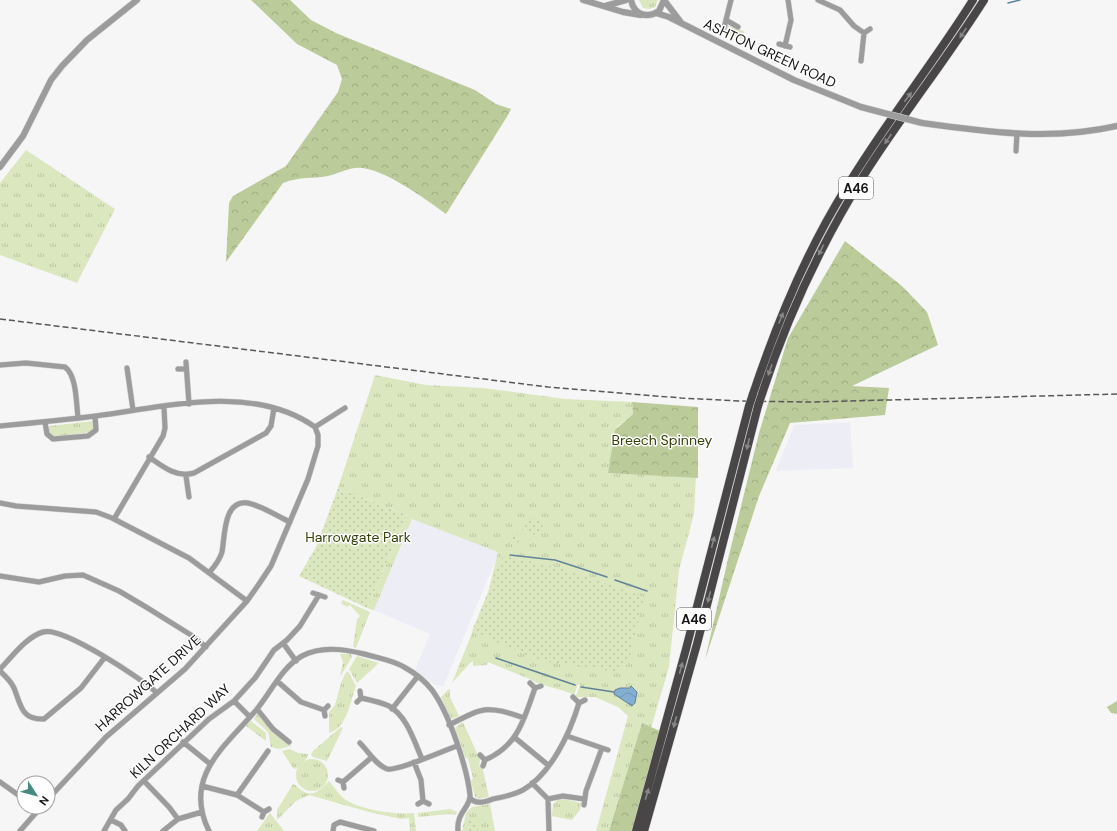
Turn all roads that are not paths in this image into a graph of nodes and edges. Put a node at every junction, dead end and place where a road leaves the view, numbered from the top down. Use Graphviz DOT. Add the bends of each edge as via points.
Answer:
graph roads {
  1 [pos="136,0"];
  2 [pos="583,0"];
  3 [pos="626,0"];
  4 [pos="631,0"];
  5 [pos="664,0"];
  6 [pos="731,0"];
  7 [pos="788,0"];
  8 [pos="818,0"];
  9 [pos="973,0"];
  10 [pos="984,0"];
  11 [pos="603,6"];
  12 [pos="656,13"];
  13 [pos="641,14"];
  14 [pos="726,20"];
  15 [pos="684,24"];
  16 [pos="738,27"];
  17 [pos="724,28"];
  18 [pos="870,29"];
  19 [pos="864,33"];
  20 [pos="779,44"];
  21 [pos="861,61"];
  22 [pos="1117,126"];
  23 [pos="1014,133"];
  24 [pos="1016,151"];
  25 [pos="0,167"];
  26 [pos="186,362"];
  27 [pos="0,365"];
  28 [pos="128,368"];
  29 [pos="178,369"];
  30 [pos="186,369"];
  31 [pos="135,376"];
  32 [pos="128,377"];
  33 [pos="189,404"];
  34 [pos="164,407"];
  35 [pos="346,407"];
  36 [pos="274,408"];
  37 [pos="132,410"];
  38 [pos="95,416"];
  39 [pos="78,417"];
  40 [pos="45,422"];
  41 [pos="0,426"];
  42 [pos="315,427"];
  43 [pos="149,457"];
  44 [pos="186,476"];
  45 [pos="189,497"];
  46 [pos="0,503"];
  47 [pos="114,519"];
  48 [pos="290,522"];
  49 [pos="209,573"];
  50 [pos="0,576"];
  51 [pos="313,593"];
  52 [pos="247,601"];
  53 [pos="283,643"];
  54 [pos="206,647"];
  55 [pos="105,657"];
  56 [pos="296,661"];
  57 [pos="0,670"];
  58 [pos="418,676"];
  59 [pos="277,681"];
  60 [pos="530,683"];
  61 [pos="541,686"];
  62 [pos="535,688"];
  63 [pos="360,691"];
  64 [pos="157,693"];
  65 [pos="361,698"];
  66 [pos="573,698"];
  67 [pos="584,700"];
  68 [pos="234,701"];
  69 [pos="357,702"];
  70 [pos="579,703"];
  71 [pos="328,706"];
  72 [pos="392,708"];
  73 [pos="257,709"];
  74 [pos="250,717"];
  75 [pos="524,718"];
  76 [pos="449,725"];
  77 [pos="567,736"];
  78 [pos="514,737"];
  79 [pos="183,742"];
  80 [pos="289,742"];
  81 [pos="360,743"];
  82 [pos="457,746"];
  83 [pos="602,748"];
  84 [pos="269,750"];
  85 [pos="608,750"];
  86 [pos="480,755"];
  87 [pos="372,757"];
  88 [pos="422,759"];
  89 [pos="485,760"];
  90 [pos="414,762"];
  91 [pos="209,764"];
  92 [pos="548,765"];
  93 [pos="483,766"];
  94 [pos="144,781"];
  95 [pos="0,782"];
  96 [pos="532,783"];
  97 [pos="202,786"];
  98 [pos="344,788"];
  99 [pos="56,790"];
  100 [pos="16,793"];
  101 [pos="237,795"];
  102 [pos="470,798"];
  103 [pos="548,799"];
  104 [pos="423,801"];
  105 [pos="418,804"];
  106 [pos="429,804"];
  107 [pos="202,812"];
  108 [pos="265,813"];
  109 [pos="33,815"];
  110 [pos="178,819"];
  111 [pos="111,820"];
  112 [pos="20,831"];
  113 [pos="104,831"];
  114 [pos="125,831"];
  115 [pos="163,831"];
  116 [pos="209,831"];
  117 [pos="333,831"];
  118 [pos="374,831"];
  119 [pos="458,831"];
  120 [pos="549,831"];
  121 [pos="636,831"];
  122 [pos="644,831"];
  1 -- 25 [label="street" via="87,40 62,66 51,80 23,136"];
  2 -- 11 [label="street, ASHTON GREEN ROAD"];
  3 -- 11 [label="street"];
  4 -- 13 [label="street" via="634,9"];
  5 -- 12 [label="street, ASHTON GREEN ROAD" via="661,9"];
  5 -- 15 [label="street, ASHTON GREEN ROAD"];
  6 -- 14 [label="street"];
  7 -- 20 [label="street" via="791,20 787,46"];
  8 -- 19 [label="street" via="837,8"];
  121 -- 9 [label="highway, A46, one-way, bridge" via="752,394 790,294 834,208 887,124 917,85"];
  10 -- 122 [label="highway, A46, one-way, bridge" via="889,137 842,212 821,248 799,296 758,406 693,658"];
  11 -- 13 [label="street, ASHTON GREEN ROAD"];
  12 -- 13 [label="street, ASHTON GREEN ROAD" via="649,16"];
  12 -- 15 [label="street, ASHTON GREEN ROAD"];
  14 -- 16 [label="street"];
  14 -- 17 [label="street"];
  15 -- 23 [label="street, ASHTON GREEN ROAD, bridge" via="794,80 861,107 922,123 975,131"];
  18 -- 19 [label="street"];
  19 -- 21 [label="street"];
  22 -- 23 [label="street, ASHTON GREEN ROAD" via="1075,134"];
  23 -- 24 [label="street"];
  26 -- 30 [label="street"];
  27 -- 39 [label="street" via="26,363 65,367 70,370"];
  28 -- 32 [label="street"];
  29 -- 30 [label="street"];
  30 -- 33 [label="street"];
  31 -- 32 [label="street"];
  32 -- 37 [label="street"];
  33 -- 34 [label="street"];
  33 -- 36 [label="street" via="231,400"];
  34 -- 37 [label="street"];
  34 -- 43 [label="street" via="163,436"];
  35 -- 42 [label="street"];
  36 -- 42 [label="street" via="297,416"];
  36 -- 44 [label="street" via="266,433"];
  37 -- 38 [label="street"];
  38 -- 39 [label="street"];
  38 -- 40 [label="street" via="96,430 88,436 53,439 47,434"];
  39 -- 40 [label="street"];
  40 -- 41 [label="street"];
  42 -- 48 [label="street, HARROWGATE DRIVE" via="318,446 308,479"];
  43 -- 44 [label="street" via="174,473"];
  43 -- 47 [label="street"];
  44 -- 45 [label="street"];
  46 -- 47 [label="street" via="96,512"];
  47 -- 49 [label="street" via="188,558"];
  48 -- 49 [label="street" via="248,503 236,505 232,508 227,521 220,558"];
  48 -- 52 [label="street, HARROWGATE DRIVE" via="271,566"];
  49 -- 52 [label="street"];
  50 -- 54 [label="street" via="39,582 83,575 146,607 192,635"];
  51 -- 53 [label="street, KILN ORCHARD WAY" via="322,596 302,624"];
  52 -- 54 [label="street, HARROWGATE DRIVE"];
  53 -- 56 [label="street"];
  53 -- 68 [label="street, KILN ORCHARD WAY" via="274,650 255,678"];
  54 -- 64 [label="street, HARROWGATE DRIVE"];
  55 -- 57 [label="street" via="54,631 48,631 30,638"];
  55 -- 57 [label="street" via="81,688 44,719 32,718 24,711 12,685"];
  55 -- 64 [label="street"];
  56 -- 58 [label="street" via="307,654 340,649 397,663"];
  56 -- 59 [label="street"];
  58 -- 72 [label="street"];
  58 -- 76 [label="street" via="433,691"];
  59 -- 71 [label="street" via="301,702 325,713"];
  59 -- 73 [label="street"];
  60 -- 62 [label="street"];
  61 -- 62 [label="street"];
  62 -- 75 [label="street"];
  63 -- 65 [label="street"];
  64 -- 99 [label="street, HARROWGATE DRIVE" via="106,737"];
  65 -- 69 [label="street"];
  65 -- 72 [label="street"];
  66 -- 70 [label="street"];
  67 -- 70 [label="street"];
  68 -- 74 [label="street"];
  68 -- 79 [label="street, KILN ORCHARD WAY" via="212,716"];
  70 -- 77 [label="street"];
  72 -- 88 [label="street" via="404,721"];
  73 -- 74 [label="street"];
  73 -- 80 [label="street" via="273,729"];
  74 -- 91 [label="street"];
  75 -- 76 [label="street" via="495,709 485,709"];
  75 -- 78 [label="street"];
  76 -- 82 [label="street"];
  77 -- 83 [label="street"];
  77 -- 92 [label="street"];
  78 -- 89 [label="street" via="499,753"];
  78 -- 92 [label="street"];
  79 -- 91 [label="street"];
  79 -- 94 [label="street, KILN ORCHARD WAY"];
  81 -- 87 [label="street"];
  82 -- 88 [label="street"];
  82 -- 102 [label="street" via="465,769"];
  83 -- 85 [label="street"];
  83 -- 103 [label="street" via="584,802 563,796"];
  84 -- 101 [label="street"];
  86 -- 89 [label="street"];
  87 -- 90 [label="street" via="382,767 391,770"];
  87 -- 98 [label="street" via="340,781"];
  88 -- 90 [label="street"];
  89 -- 93 [label="street"];
  90 -- 104 [label="street" via="421,780"];
  91 -- 97 [label="street"];
  92 -- 96 [label="street"];
  94 -- 110 [label="street"];
  94 -- 111 [label="street, KILN ORCHARD WAY" via="118,808"];
  95 -- 100 [label="street"];
  96 -- 102 [label="street" via="518,792 487,801 473,802"];
  96 -- 103 [label="street"];
  97 -- 101 [label="street"];
  97 -- 107 [label="street"];
  101 -- 108 [label="street"];
  102 -- 119 [label="street" via="459,816"];
  103 -- 120 [label="street"];
  104 -- 105 [label="street"];
  104 -- 106 [label="street"];
  107 -- 110 [label="street"];
  107 -- 116 [label="street"];
  109 -- 112 [label="street"];
  110 -- 115 [label="street"];
  111 -- 113 [label="street, KILN ORCHARD WAY"];
  111 -- 114 [label="street" via="121,825"];
  117 -- 118 [label="street" via="334,825 338,822"];
}
